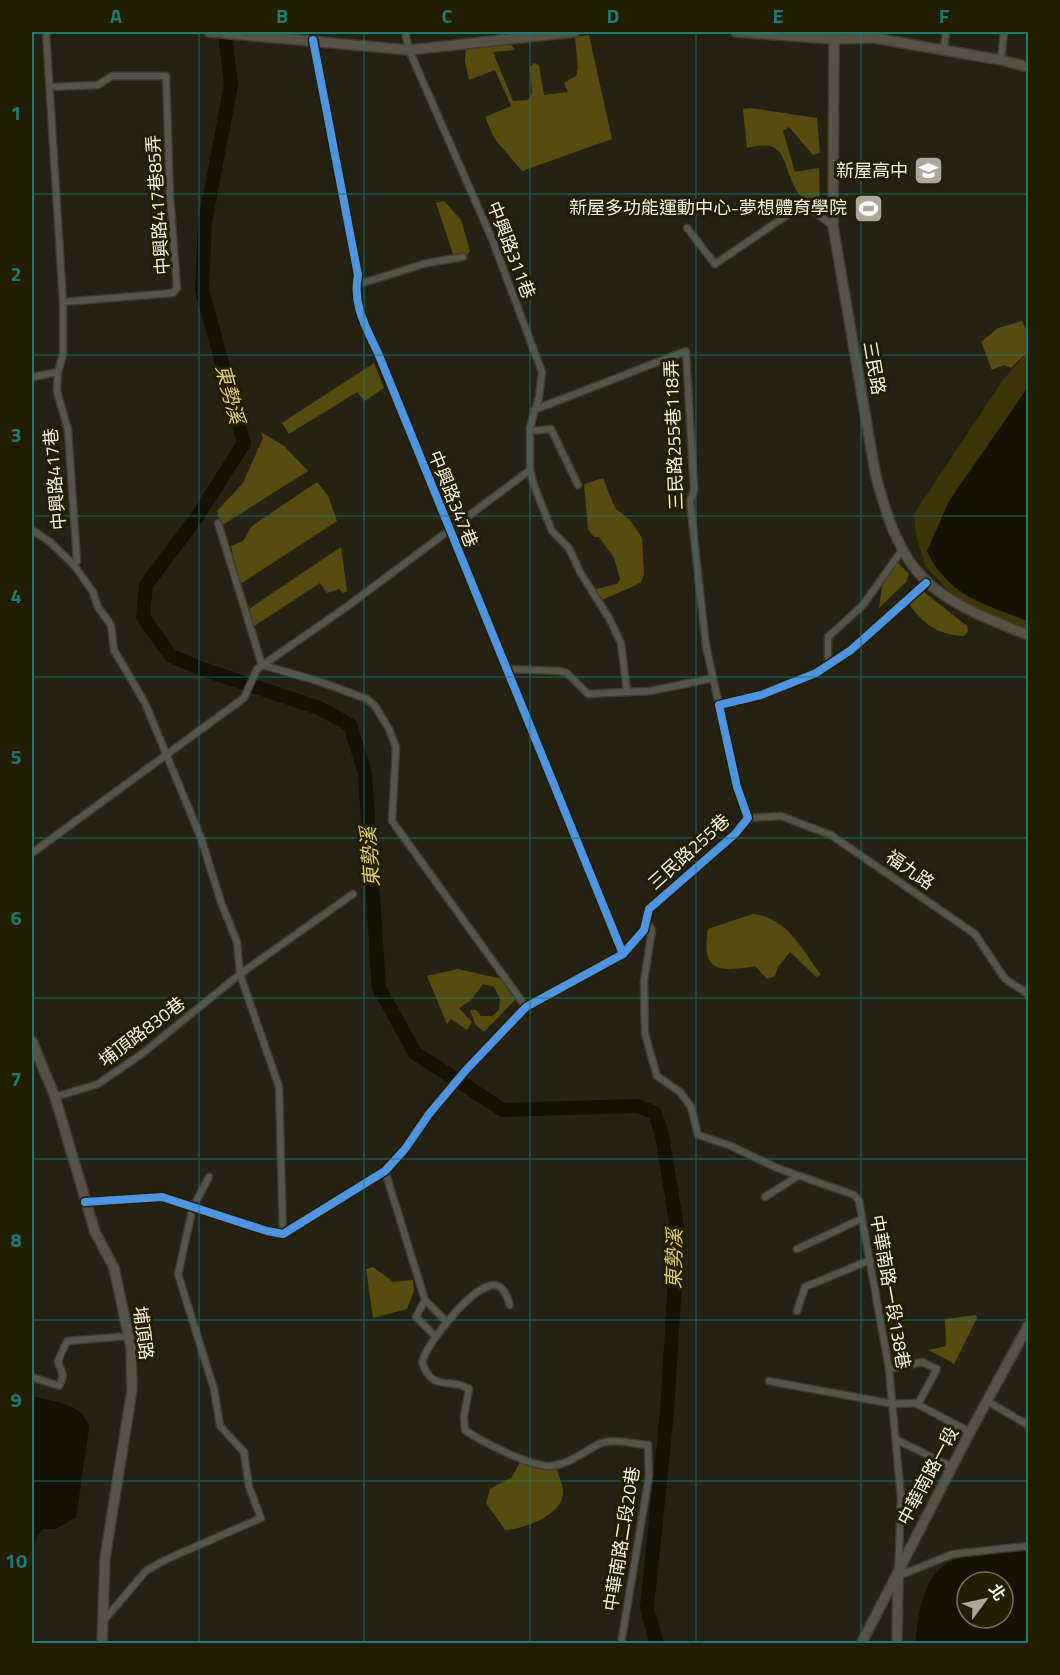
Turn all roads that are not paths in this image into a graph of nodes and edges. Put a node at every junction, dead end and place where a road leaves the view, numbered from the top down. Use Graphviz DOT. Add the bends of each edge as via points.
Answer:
graph roads {
  1 [pos="46,32"];
  2 [pos="209,32"];
  3 [pos="405,32"];
  4 [pos="575,32"];
  5 [pos="736,32"];
  6 [pos="946,32"];
  7 [pos="1004,32"];
  8 [pos="773,33"];
  9 [pos="833,35"];
  10 [pos="874,35"];
  11 [pos="313,40"];
  12 [pos="944,49"];
  13 [pos="409,50"];
  14 [pos="1001,60"];
  15 [pos="1029,67"];
  16 [pos="50,87"];
  17 [pos="833,226"];
  18 [pos="687,228"];
  19 [pos="463,256"];
  20 [pos="356,285"];
  21 [pos="63,302"];
  22 [pos="58,372"];
  23 [pos="32,376"];
  24 [pos="534,410"];
  25 [pos="531,431"];
  26 [pos="530,470"];
  27 [pos="578,485"];
  28 [pos="218,523"];
  29 [pos="32,530"];
  30 [pos="449,531"];
  31 [pos="902,550"];
  32 [pos="74,565"];
  33 [pos="926,583"];
  34 [pos="1029,635"];
  35 [pos="828,663"];
  36 [pos="260,667"];
  37 [pos="506,669"];
  38 [pos="713,678"];
  39 [pos="627,692"];
  40 [pos="719,705"];
  41 [pos="166,753"];
  42 [pos="748,818"];
  43 [pos="32,853"];
  44 [pos="353,894"];
  45 [pos="646,920"];
  46 [pos="623,954"];
  47 [pos="240,974"];
  48 [pos="1029,994"];
  49 [pos="526,1007"];
  50 [pos="32,1041"];
  51 [pos="55,1098"];
  52 [pos="385,1171"];
  53 [pos="798,1176"];
  54 [pos="209,1177"];
  55 [pos="765,1197"];
  56 [pos="85,1202"];
  57 [pos="193,1207"];
  58 [pos="861,1219"];
  59 [pos="282,1233"];
  60 [pos="797,1250"];
  61 [pos="871,1262"];
  62 [pos="425,1300"];
  63 [pos="510,1305"];
  64 [pos="797,1311"];
  65 [pos="447,1322"];
  66 [pos="1029,1326"];
  67 [pos="434,1335"];
  68 [pos="129,1336"];
  69 [pos="889,1369"];
  70 [pos="32,1377"];
  71 [pos="769,1381"];
  72 [pos="987,1401"];
  73 [pos="893,1404"];
  74 [pos="918,1404"];
  75 [pos="1029,1425"];
  76 [pos="970,1432"];
  77 [pos="897,1440"];
  78 [pos="952,1467"];
  79 [pos="1029,1546"];
  80 [pos="898,1576"];
  81 [pos="104,1620"];
  82 [pos="102,1644"];
  83 [pos="621,1644"];
  84 [pos="861,1644"];
  85 [pos="897,1644"];
  1 -- 16 [label="street, 中興路417巷"];
  2 -- 11 [label="street"];
  3 -- 13 [label="street, 中興路311巷"];
  4 -- 13 [label="street"];
  5 -- 8 [label="street"];
  6 -- 12 [label="street"];
  7 -- 14 [label="street"];
  8 -- 9 [label="street"];
  9 -- 10 [label="street"];
  9 -- 17 [label="street, 三民路"];
  10 -- 12 [label="street"];
  11 -- 13 [label="street"];
  11 -- 20 [label="street, 中興路347巷" via="358,275"];
  12 -- 14 [label="street"];
  13 -- 24 [label="street, 中興路311巷" via="492,239 542,372"];
  14 -- 15 [label="street"];
  16 -- 21 [label="street, 中興路417巷"];
  16 -- 21 [label="street, 中興路417巷85弄" via="98,85 112,76 166,76 177,288 173,293"];
  17 -- 18 [label="street" via="807,206 799,207 715,264"];
  17 -- 31 [label="street, 三民路" via="875,472"];
  19 -- 20 [label="street"];
  20 -- 30 [label="street, 中興路347巷" via="362,322"];
  21 -- 22 [label="street, 中興路417巷" via="63,354"];
  22 -- 23 [label="street"];
  22 -- 32 [label="street, 中興路417巷" via="57,391 68,430"];
  24 -- 25 [label="street, 中興路311巷"];
  24 -- 38 [label="street, 三民路255巷118弄" via="686,351 694,490 690,501"];
  25 -- 26 [label="street, 中興路311巷"];
  25 -- 27 [label="street" via="551,429"];
  26 -- 30 [label="street"];
  26 -- 39 [label="street" via="552,531 569,548 621,643"];
  28 -- 36 [label="street"];
  29 -- 32 [label="street"];
  30 -- 36 [label="street"];
  30 -- 37 [label="street, 中興路347巷"];
  31 -- 33 [label="street, 三民路"];
  31 -- 35 [label="street" via="863,605 828,637"];
  32 -- 41 [label="street" via="111,625 114,650 145,703"];
  33 -- 34 [label="street, 三民路" via="976,615"];
  33 -- 35 [label="street" via="851,650"];
  35 -- 40 [label="street" via="816,673 761,695"];
  36 -- 41 [label="street" via="245,696"];
  36 -- 49 [label="street" via="318,681 367,699 375,706 396,747 392,821"];
  37 -- 39 [label="street" via="567,673 588,694"];
  37 -- 46 [label="street, 中興路347巷"];
  38 -- 39 [label="street"];
  38 -- 40 [label="street, 三民路255巷"];
  40 -- 42 [label="street, 三民路255巷"];
  41 -- 43 [label="street"];
  41 -- 47 [label="street" via="237,942"];
  42 -- 45 [label="street, 三民路255巷" via="735,834 648,909"];
  42 -- 48 [label="street, 福九路" via="781,816 831,835 975,934 1005,979"];
  44 -- 47 [label="street, 埔頂路830巷"];
  45 -- 46 [label="street, 三民路255巷" via="640,938"];
  45 -- 53 [label="street, 中華南路一段138巷" via="652,930 644,981 644,1021 657,1076 680,1092 692,1107 698,1136"];
  46 -- 49 [label="street, 三民路255巷"];
  47 -- 51 [label="street, 埔頂路830巷" via="143,1053 98,1084"];
  47 -- 59 [label="street" via="279,1087"];
  49 -- 52 [label="street, 三民路255巷" via="466,1070"];
  50 -- 51 [label="street, 埔頂路"];
  51 -- 56 [label="street, 埔頂路"];
  52 -- 59 [label="street, 三民路255巷"];
  52 -- 62 [label="street"];
  53 -- 55 [label="street"];
  53 -- 58 [label="street, 中華南路一段138巷" via="854,1195 859,1201"];
  54 -- 57 [label="street"];
  56 -- 57 [label="street" via="162,1197"];
  56 -- 68 [label="street, 埔頂路" via="114,1268"];
  57 -- 59 [label="street"];
  57 -- 81 [label="street" via="178,1274 214,1389 220,1426 244,1452 249,1487 261,1518 146,1571"];
  58 -- 60 [label="street"];
  58 -- 61 [label="street, 中華南路一段138巷"];
  61 -- 64 [label="street" via="805,1287"];
  61 -- 69 [label="street, 中華南路一段138巷"];
  62 -- 65 [label="street"];
  62 -- 67 [label="street" via="416,1317"];
  63 -- 65 [label="street" via="501,1287 487,1286"];
  65 -- 67 [label="street"];
  66 -- 72 [label="street, 中華南路一段"];
  67 -- 83 [label="street, 中華南路二段20巷" via="422,1362 427,1376 434,1382 469,1389 463,1425 488,1444 551,1466 606,1442 648,1445 649,1476"];
  68 -- 70 [label="street" via="67,1341 58,1361 63,1376 59,1386"];
  68 -- 81 [label="street, 埔頂路" via="132,1390 105,1558"];
  69 -- 73 [label="street, 中華南路一段138巷"];
  69 -- 74 [label="street" via="922,1362 937,1369"];
  71 -- 73 [label="street"];
  72 -- 75 [label="street"];
  72 -- 76 [label="street, 中華南路一段"];
  73 -- 74 [label="street"];
  73 -- 77 [label="street, 中華南路一段138巷"];
  74 -- 76 [label="street"];
  76 -- 78 [label="street, 中華南路一段"];
  77 -- 78 [label="street"];
  77 -- 80 [label="street, 中華南路一段138巷" via="901,1498"];
  78 -- 80 [label="street, 中華南路一段"];
  79 -- 80 [label="street" via="953,1554"];
  80 -- 84 [label="street, 中華南路一段"];
  80 -- 85 [label="street"];
  81 -- 82 [label="street, 埔頂路"];
}
